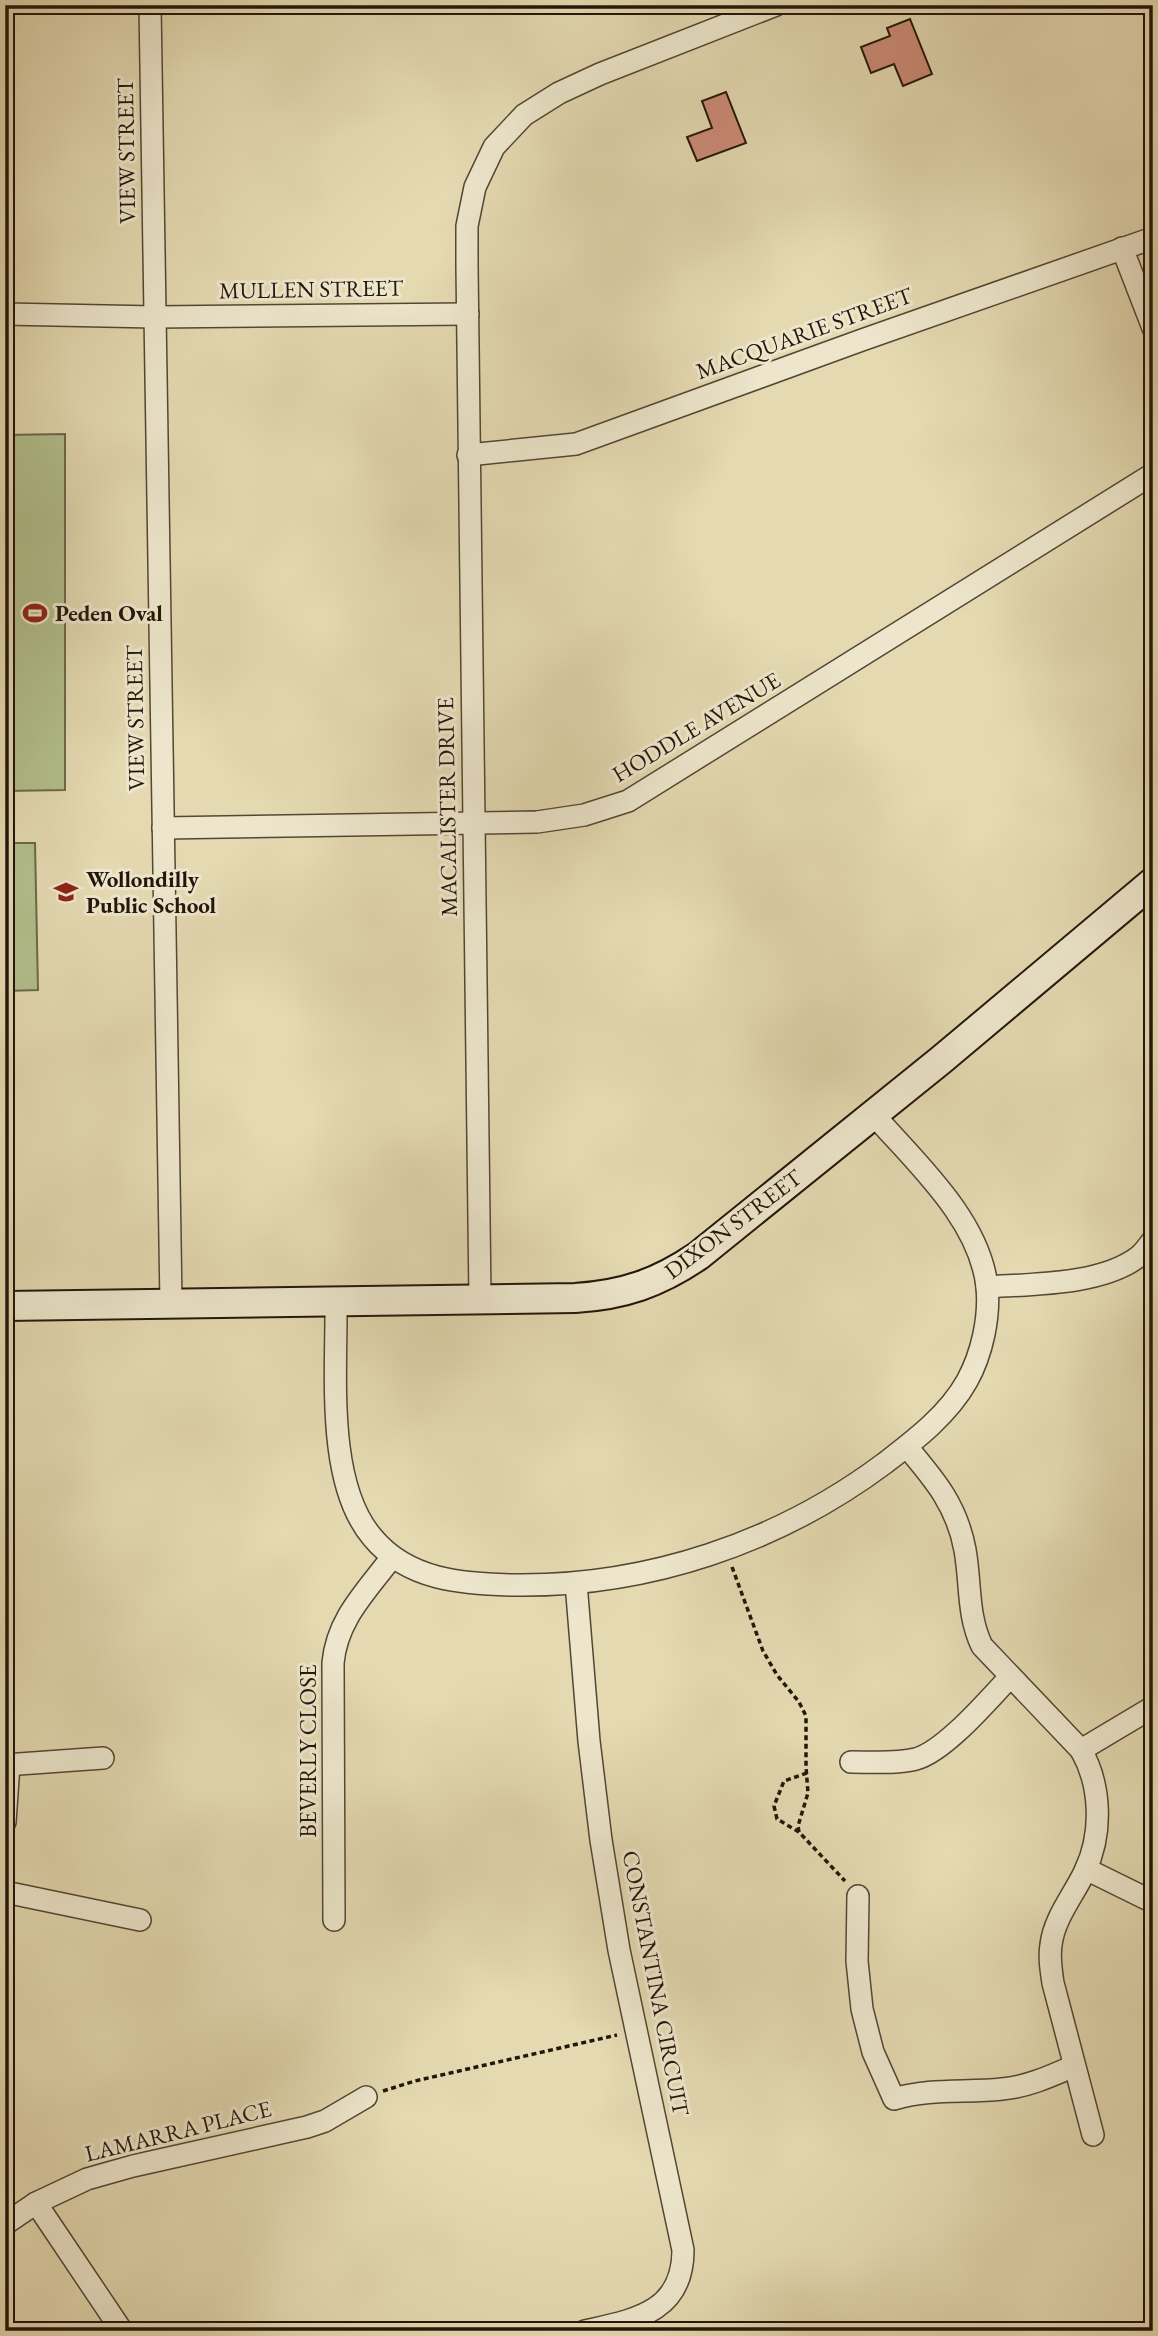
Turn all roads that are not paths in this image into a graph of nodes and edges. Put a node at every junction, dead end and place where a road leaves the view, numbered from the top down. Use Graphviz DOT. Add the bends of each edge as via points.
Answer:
graph roads {
  1 [pos="150,5"];
  2 [pos="776,5"];
  3 [pos="1153,238"];
  4 [pos="1122,248"];
  5 [pos="5,314"];
  6 [pos="468,314"];
  7 [pos="155,317"];
  8 [pos="1153,328"];
  9 [pos="468,455"];
  10 [pos="1153,474"];
  11 [pos="473,824"];
  12 [pos="163,828"];
  13 [pos="1153,882"];
  14 [pos="874,1115"];
  15 [pos="1153,1240"];
  16 [pos="987,1287"];
  17 [pos="480,1299"];
  18 [pos="336,1301"];
  19 [pos="171,1303"];
  20 [pos="5,1306"];
  21 [pos="907,1447"];
  22 [pos="392,1557"];
  23 [pos="576,1583"];
  24 [pos="1010,1678"];
  25 [pos="1153,1707"];
  26 [pos="1081,1750"];
  27 [pos="103,1758"];
  28 [pos="851,1762"];
  29 [pos="7,1765"];
  30 [pos="5,1822"];
  31 [pos="1086,1869"];
  32 [pos="5,1892"];
  33 [pos="858,1896"];
  34 [pos="1153,1902"];
  35 [pos="139,1920"];
  36 [pos="334,1920"];
  37 [pos="1074,2066"];
  38 [pos="366,2097"];
  39 [pos="1093,2135"];
  40 [pos="36,2203"];
  41 [pos="5,2224"];
  42 [pos="122,2331"];
  43 [pos="585,2331"];
  1 -- 7 [label="street, VIEW STREET"];
  2 -- 6 [label="street, MACALISTER DRIVE" via="600,74 524,116 494,147 475,187 467,226"];
  3 -- 4 [label="street, MACQUARIE STREET"];
  4 -- 8 [label="street"];
  4 -- 9 [label="street, MACQUARIE STREET" via="576,444"];
  5 -- 7 [label="street, MULLEN STREET"];
  6 -- 7 [label="street, MULLEN STREET"];
  6 -- 9 [label="street, MACALISTER DRIVE"];
  7 -- 12 [label="street, VIEW STREET"];
  9 -- 11 [label="street, MACALISTER DRIVE"];
  10 -- 11 [label="street, HODDLE AVENUE" via="628,801 583,816"];
  11 -- 12 [label="street, HODDLE AVENUE"];
  11 -- 17 [label="street, MACALISTER DRIVE"];
  12 -- 19 [label="street, VIEW STREET"];
  13 -- 14 [label="street, DIXON STREET"];
  14 -- 16 [label="street" via="960,1216 973,1240"];
  14 -- 17 [label="street, DIXON STREET" via="698,1256 657,1280 613,1295"];
  15 -- 16 [label="street" via="1139,1256 1114,1270"];
  16 -- 21 [label="street" via="979,1352 967,1381 948,1408"];
  17 -- 18 [label="street, DIXON STREET"];
  18 -- 19 [label="street, DIXON STREET"];
  18 -- 22 [label="street" via="338,1445 348,1493 372,1537"];
  19 -- 20 [label="street, DIXON STREET"];
  21 -- 23 [label="street" via="863,1480 776,1529 695,1560"];
  21 -- 24 [label="street" via="942,1488 958,1519 974,1629 982,1646"];
  22 -- 23 [label="street" via="419,1573 451,1581"];
  22 -- 36 [label="street, BEVERLY CLOSE" via="343,1622 335,1642"];
  23 -- 43 [label="street, CONSTANTINA CIRCUIT" via="601,1840 619,1950 682,2235 683,2262 675,2287 658,2307 632,2320"];
  24 -- 26 [label="street"];
  24 -- 28 [label="street" via="928,1754 907,1760"];
  25 -- 26 [label="street"];
  26 -- 31 [label="street" via="1096,1785 1097,1806 1094,1844"];
  27 -- 29 [label="street"];
  29 -- 30 [label="street"];
  31 -- 34 [label="street"];
  31 -- 37 [label="street" via="1057,1922 1051,1943 1053,1983"];
  32 -- 35 [label="street"];
  33 -- 37 [label="street" via="862,2009 873,2052 894,2099 931,2091 1004,2089"];
  37 -- 39 [label="street"];
  38 -- 40 [label="street, LAMARRA PLACE" via="325,2121 109,2172"];
  40 -- 41 [label="street, LAMARRA PLACE"];
  40 -- 42 [label="street"];
}
